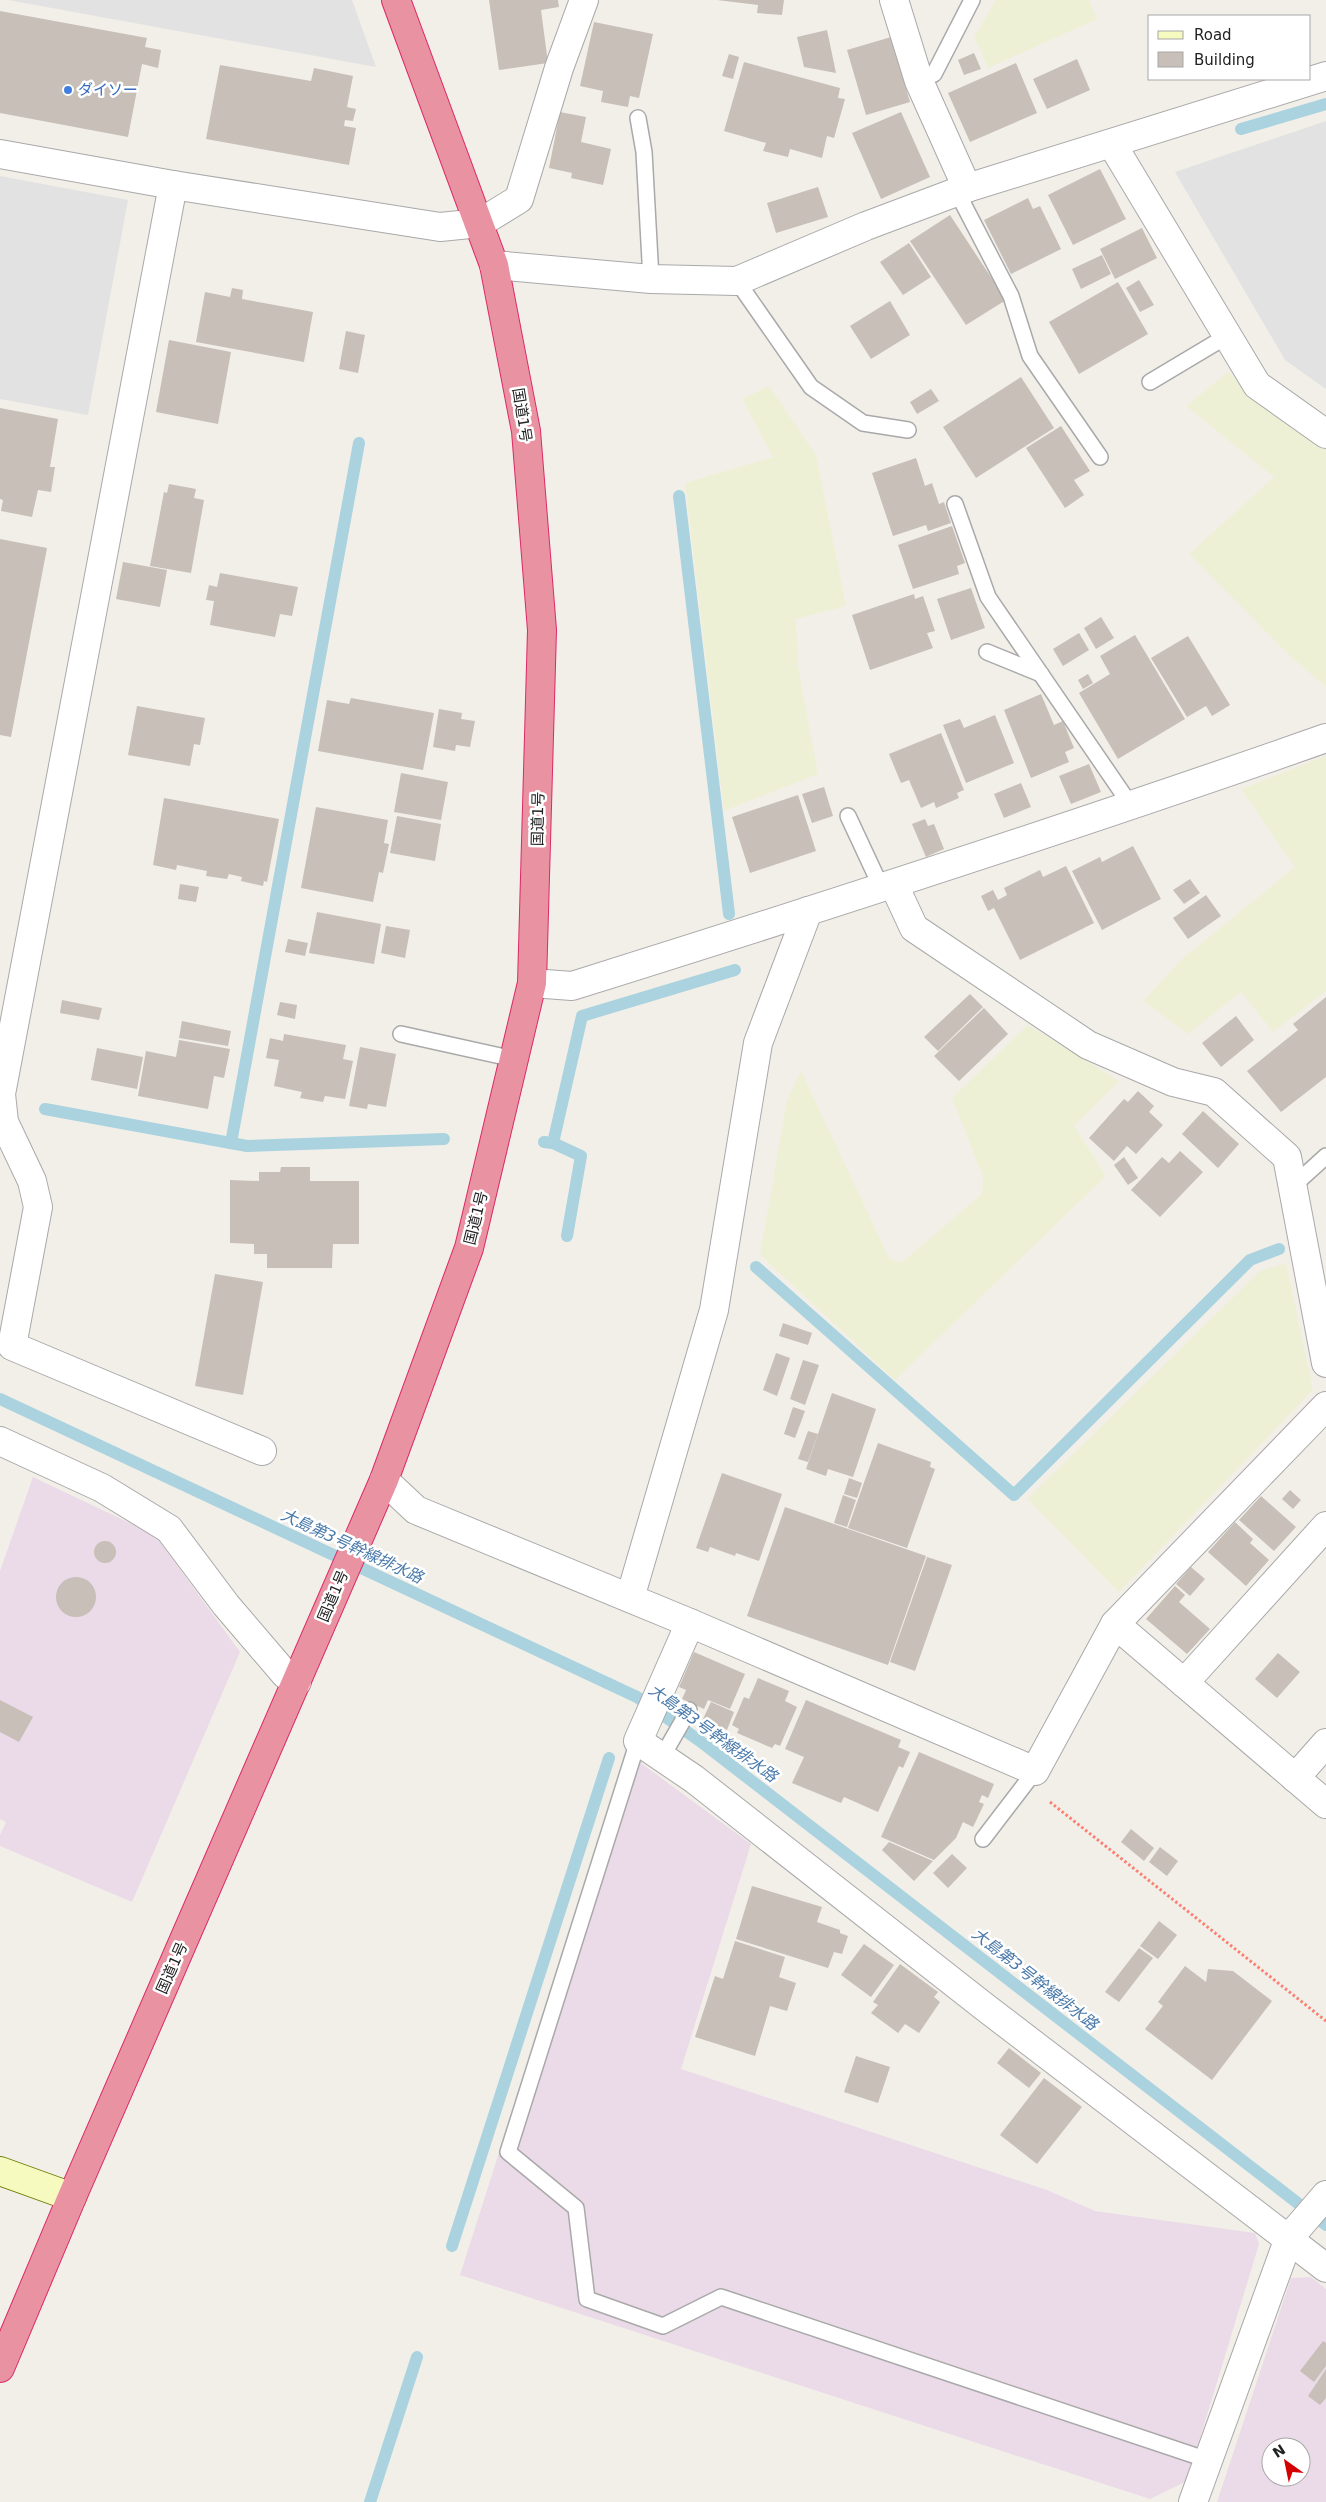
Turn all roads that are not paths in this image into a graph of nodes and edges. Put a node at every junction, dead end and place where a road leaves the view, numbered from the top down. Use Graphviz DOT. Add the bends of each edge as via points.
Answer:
graph roads {
  1 [pos="396,0"];
  2 [pos="584,0"];
  3 [pos="894,0"];
  4 [pos="972,0"];
  5 [pos="1326,76"];
  6 [pos="919,82"];
  7 [pos="638,118"];
  8 [pos="1112,144"];
  9 [pos="0,154"];
  10 [pos="173,185"];
  11 [pos="962,190"];
  12 [pos="480,223"];
  13 [pos="494,265"];
  14 [pos="651,279"];
  15 [pos="737,281"];
  16 [pos="1228,336"];
  17 [pos="1150,382"];
  18 [pos="908,430"];
  19 [pos="1326,434"];
  20 [pos="1100,457"];
  21 [pos="955,504"];
  22 [pos="987,652"];
  23 [pos="1041,674"];
  24 [pos="1326,738"];
  25 [pos="1132,807"];
  26 [pos="848,816"];
  27 [pos="888,887"];
  28 [pos="808,912"];
  29 [pos="532,983"];
  30 [pos="401,1034"];
  31 [pos="514,1059"];
  32 [pos="1326,1156"];
  33 [pos="1292,1186"];
  34 [pos="1326,1364"];
  35 [pos="1326,1406"];
  36 [pos="0,1441"];
  37 [pos="262,1451"];
  38 [pos="384,1480"];
  39 [pos="1326,1526"];
  40 [pos="630,1598"];
  41 [pos="690,1623"];
  42 [pos="1115,1624"];
  43 [pos="297,1682"];
  44 [pos="1184,1684"];
  45 [pos="689,1710"];
  46 [pos="640,1737"];
  47 [pos="1326,1743"];
  48 [pos="664,1753"];
  49 [pos="1030,1777"];
  50 [pos="1295,1778"];
  51 [pos="1326,1804"];
  52 [pos="983,1838"];
  53 [pos="0,2171"];
  54 [pos="72,2197"];
  55 [pos="1324,2198"];
  56 [pos="1293,2233"];
  57 [pos="1326,2268"];
  58 [pos="0,2368"];
  59 [pos="1208,2460"];
  60 [pos="1193,2502"];
  1 -- 12 [label="highway, 国道1号"];
  2 -- 12 [label="street" via="559,68 519,199"];
  3 -- 6 [label="street"];
  4 -- 6 [label="lane" via="934,74"];
  5 -- 8 [label="street"];
  6 -- 11 [label="street"];
  7 -- 14 [label="lane" via="644,152"];
  8 -- 11 [label="street"];
  8 -- 16 [label="street"];
  9 -- 10 [label="street"];
  10 -- 12 [label="street" via="440,227"];
  10 -- 37 [label="street" via="1,1094 4,1122 32,1181 38,1207 12,1346"];
  11 -- 15 [label="street" via="866,226"];
  11 -- 20 [label="lane" via="1011,296 1030,356"];
  12 -- 13 [label="highway, 国道1号"];
  13 -- 14 [label="street"];
  13 -- 29 [label="highway, 国道1号" via="526,431 542,630"];
  14 -- 15 [label="street"];
  15 -- 18 [label="lane" via="812,387 863,423"];
  16 -- 17 [label="lane"];
  16 -- 19 [label="street" via="1257,385"];
  21 -- 23 [label="lane" via="988,597"];
  22 -- 23 [label="lane"];
  23 -- 25 [label="lane"];
  24 -- 25 [label="street"];
  25 -- 27 [label="street"];
  26 -- 27 [label="lane"];
  27 -- 28 [label="street"];
  27 -- 33 [label="street" via="914,928 1088,1045 1173,1082 1214,1092 1287,1157"];
  28 -- 29 [label="street" via="572,986"];
  28 -- 40 [label="street" via="758,1043 714,1310"];
  29 -- 31 [label="highway, 国道1号"];
  30 -- 31 [label="lane"];
  31 -- 38 [label="highway, 国道1号" via="469,1248"];
  32 -- 33 [label="lane"];
  33 -- 34 [label="street"];
  35 -- 42 [label="street"];
  36 -- 43 [label="street" via="102,1488 169,1529 226,1604 285,1674"];
  38 -- 40 [label="street" via="416,1510"];
  38 -- 43 [label="highway, 国道1号"];
  39 -- 44 [label="street"];
  40 -- 41 [label="street"];
  41 -- 46 [label="street"];
  41 -- 49 [label="street"];
  42 -- 44 [label="street"];
  42 -- 49 [label="street"];
  43 -- 54 [label="highway, 国道1号"];
  44 -- 50 [label="street"];
  45 -- 48 [label="lane"];
  46 -- 48 [label="street"];
  46 -- 59 [label="lane" via="508,2152 576,2208 587,2299 663,2326 720,2297"];
  47 -- 50 [label="street"];
  48 -- 56 [label="street" via="994,2014"];
  49 -- 52 [label="lane"];
  50 -- 51 [label="street"];
  53 -- 54 [label="street"];
  54 -- 58 [label="highway, 国道1号"];
  55 -- 56 [label="street"];
  56 -- 57 [label="street"];
  56 -- 59 [label="street"];
  59 -- 60 [label="street"];
}
